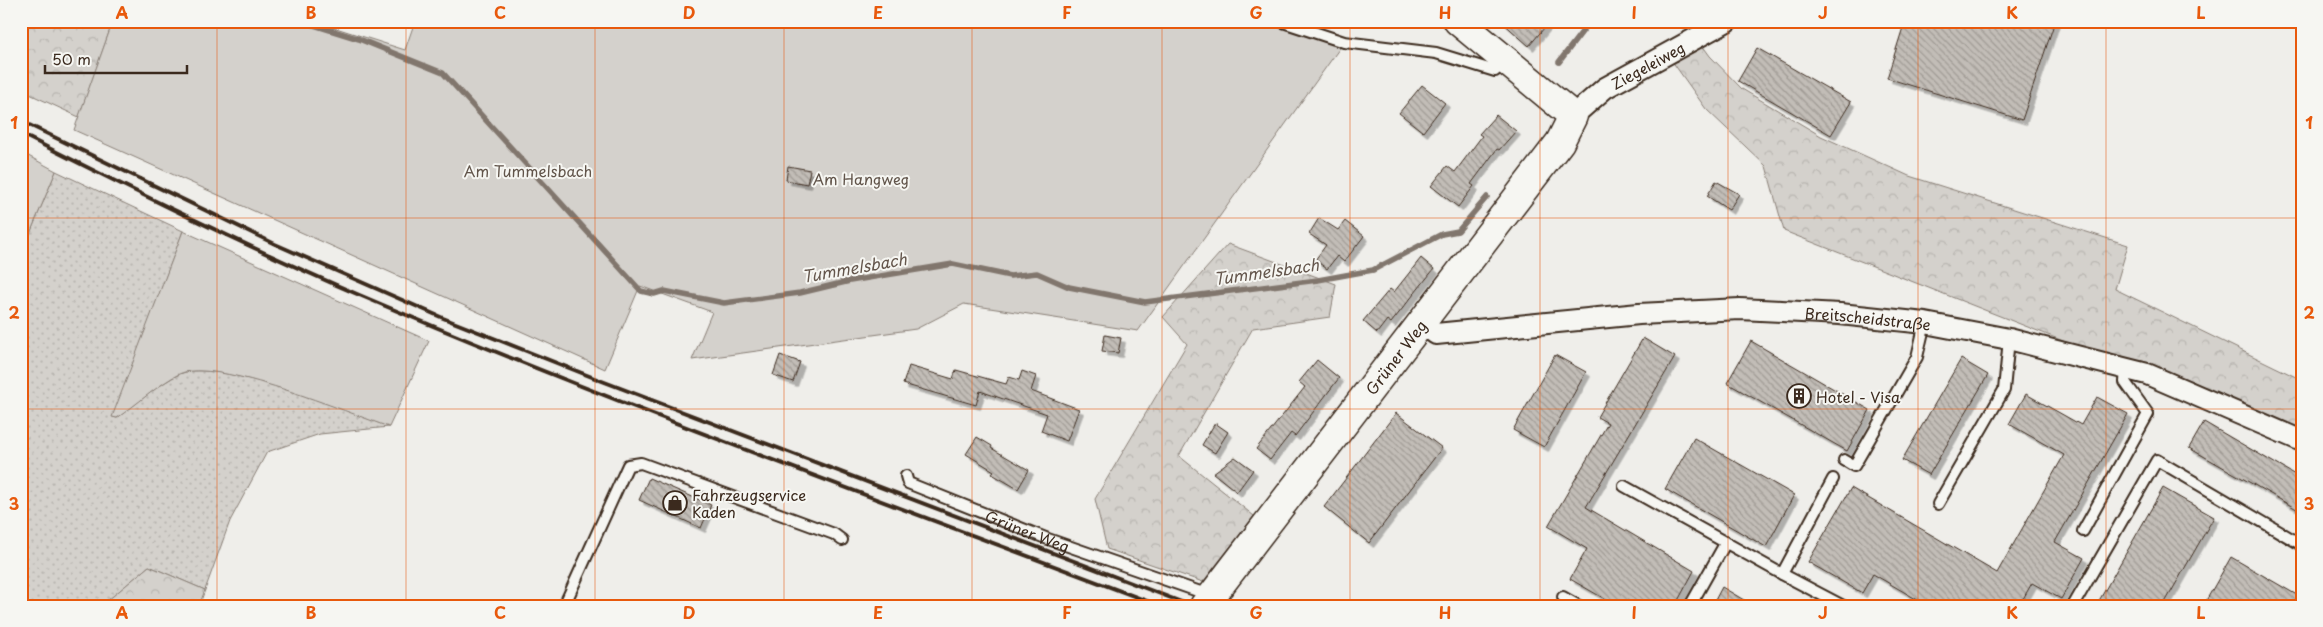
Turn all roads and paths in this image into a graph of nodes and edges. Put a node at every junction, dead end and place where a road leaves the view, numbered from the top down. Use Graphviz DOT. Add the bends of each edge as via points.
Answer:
graph roads {
  1 [pos="1280,21"];
  2 [pos="1458,21"];
  3 [pos="1727,21"];
  4 [pos="1505,61"];
  5 [pos="1573,116"];
  6 [pos="1421,323"];
  7 [pos="1925,323"];
  8 [pos="2009,338"];
  9 [pos="2126,368"];
  10 [pos="2302,441"];
  11 [pos="1844,460"];
  12 [pos="906,476"];
  13 [pos="1833,480"];
  14 [pos="1624,486"];
  15 [pos="1938,504"];
  16 [pos="2083,531"];
  17 [pos="842,540"];
  18 [pos="1726,542"];
  19 [pos="2302,546"];
  20 [pos="1782,574"];
  21 [pos="1563,597"];
  22 [pos="1208,601"];
  23 [pos="1829,602"];
  24 [pos="564,606"];
  25 [pos="1580,606"];
  26 [pos="1690,606"];
  27 [pos="1843,606"];
  28 [pos="2073,606"];
  1 -- 4 [label="lane" via="1344,42 1436,53 1495,71"];
  2 -- 4 [label="street"];
  3 -- 5 [label="street, Ziegeleiweg" via="1605,88"];
  4 -- 5 [label="street"];
  5 -- 6 [label="street, Grüner Weg" via="1560,142"];
  6 -- 7 [label="street, Breitscheidstraße" via="1436,334 1639,314 1740,310 1840,314"];
  6 -- 22 [label="street, Grüner Weg"];
  7 -- 8 [label="street, Breitscheidstraße"];
  7 -- 11 [label="lane" via="1916,357 1854,466"];
  8 -- 9 [label="street, Breitscheidstraße"];
  8 -- 15 [label="lane" via="2004,390"];
  9 -- 10 [label="street, Breitscheidstraße" via="2147,374"];
  9 -- 16 [label="lane" via="2125,382 2148,414"];
  12 -- 22 [label="lane, Grüner Weg" via="908,483"];
  13 -- 20 [label="lane"];
  14 -- 18 [label="lane"];
  17 -- 24 [label="lane" via="834,534 641,463 628,465"];
  18 -- 20 [label="lane"];
  18 -- 26 [label="lane"];
  19 -- 28 [label="lane" via="2157,460"];
  20 -- 23 [label="lane"];
  21 -- 25 [label="lane"];
  23 -- 27 [label="lane"];
}
